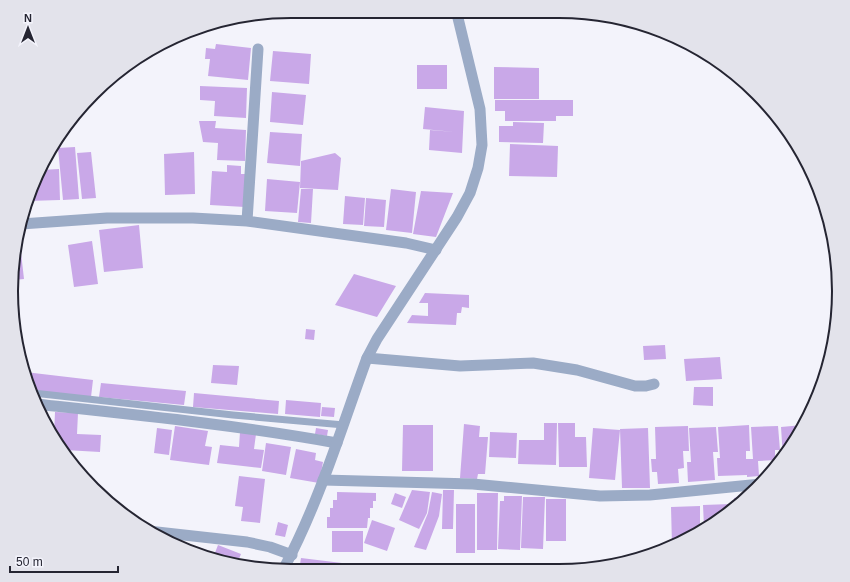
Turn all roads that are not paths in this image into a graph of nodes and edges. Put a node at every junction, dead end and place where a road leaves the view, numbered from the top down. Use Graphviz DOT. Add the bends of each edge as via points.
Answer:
graph roads {
  1 [pos="458,18"];
  2 [pos="258,49"];
  3 [pos="247,221"];
  4 [pos="26,224"];
  5 [pos="436,250"];
  6 [pos="367,358"];
  7 [pos="654,384"];
  8 [pos="38,394"];
  9 [pos="43,405"];
  10 [pos="344,425"];
  11 [pos="337,443"];
  12 [pos="323,480"];
  13 [pos="751,485"];
  14 [pos="164,533"];
  15 [pos="292,555"];
  16 [pos="287,564"];
  1 -- 5 [label="street" via="480,109 482,145 470,193"];
  2 -- 3 [label="street"];
  3 -- 4 [label="street" via="143,217"];
  3 -- 5 [label="street" via="406,243"];
  5 -- 6 [label="street" via="384,326"];
  6 -- 7 [label="street" via="460,366 533,363 577,370 635,386"];
  6 -- 10 [label="street"];
  8 -- 10 [label="lane"];
  9 -- 11 [label="street" via="160,417"];
  10 -- 11 [label="street"];
  11 -- 12 [label="street"];
  12 -- 13 [label="street" via="472,484 600,496 650,495"];
  12 -- 15 [label="street"];
  14 -- 15 [label="street" via="247,542"];
  15 -- 16 [label="street"];
}
